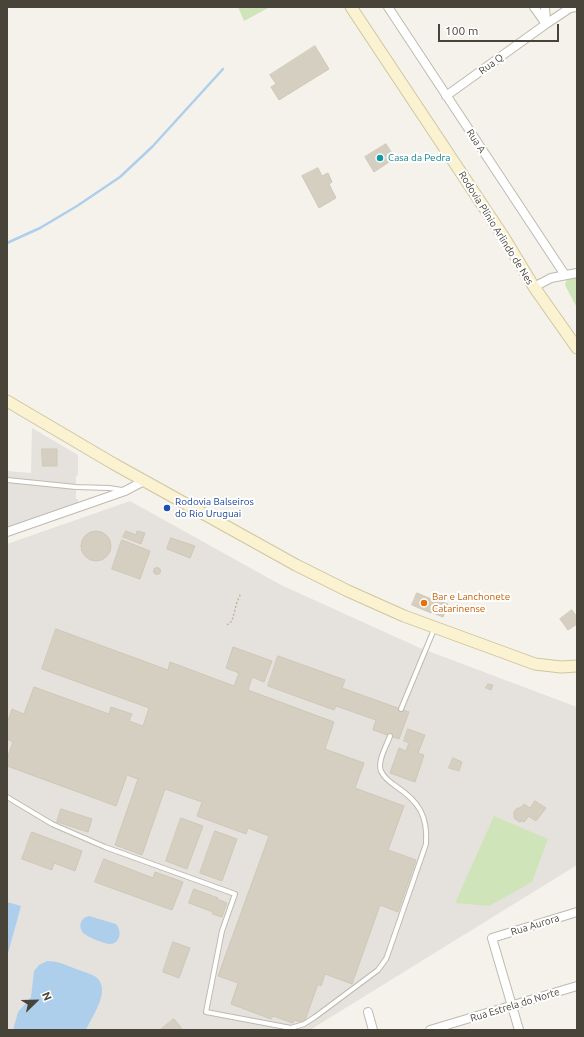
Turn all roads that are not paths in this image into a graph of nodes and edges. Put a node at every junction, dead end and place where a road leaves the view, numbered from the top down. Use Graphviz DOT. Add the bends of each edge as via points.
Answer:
graph roads {
  1 [pos="351,7"];
  2 [pos="388,7"];
  3 [pos="534,7"];
  4 [pos="545,7"];
  5 [pos="577,7"];
  6 [pos="546,24"];
  7 [pos="446,96"];
  8 [pos="577,273"];
  9 [pos="565,275"];
  10 [pos="534,287"];
  11 [pos="577,348"];
  12 [pos="7,401"];
  13 [pos="7,480"];
  14 [pos="144,481"];
  15 [pos="125,490"];
  16 [pos="7,532"];
  17 [pos="435,627"];
  18 [pos="577,666"];
  19 [pos="401,709"];
  20 [pos="390,736"];
  21 [pos="7,797"];
  22 [pos="577,912"];
  23 [pos="577,986"];
  24 [pos="512,1006"];
  25 [pos="368,1012"];
  26 [pos="373,1030"];
  27 [pos="430,1030"];
  28 [pos="519,1030"];
  1 -- 10 [label="main road, Rodovia Plínio Arlindo de Nes" via="505,238"];
  2 -- 7 [label="street, Rua A"];
  3 -- 6 [label="street"];
  4 -- 6 [label="street"];
  5 -- 6 [label="street, Rua Q" via="570,8"];
  6 -- 7 [label="street, Rua Q"];
  7 -- 9 [label="street, Rua A"];
  8 -- 9 [label="street"];
  9 -- 10 [label="street"];
  10 -- 11 [label="main road, Rodovia Plínio Arlindo de Nes"];
  12 -- 14 [label="main road"];
  13 -- 15 [label="lane"];
  14 -- 15 [label="street"];
  14 -- 17 [label="main road" via="296,566 404,616"];
  15 -- 16 [label="street"];
  17 -- 18 [label="main road" via="535,664"];
  17 -- 19 [label="lane"];
  20 -- 21 [label="lane" via="380,766 390,781 410,796 420,809 427,829 424,851 386,959 378,970 304,1024 291,1028 206,1012 222,931 235,894 52,824"];
  22 -- 24 [label="street, Rua Aurora" via="492,938"];
  23 -- 24 [label="street, Rua Estrela do Norte"];
  24 -- 27 [label="street, Rua Estrela do Norte"];
  24 -- 28 [label="street"];
  25 -- 26 [label="street"];
}
